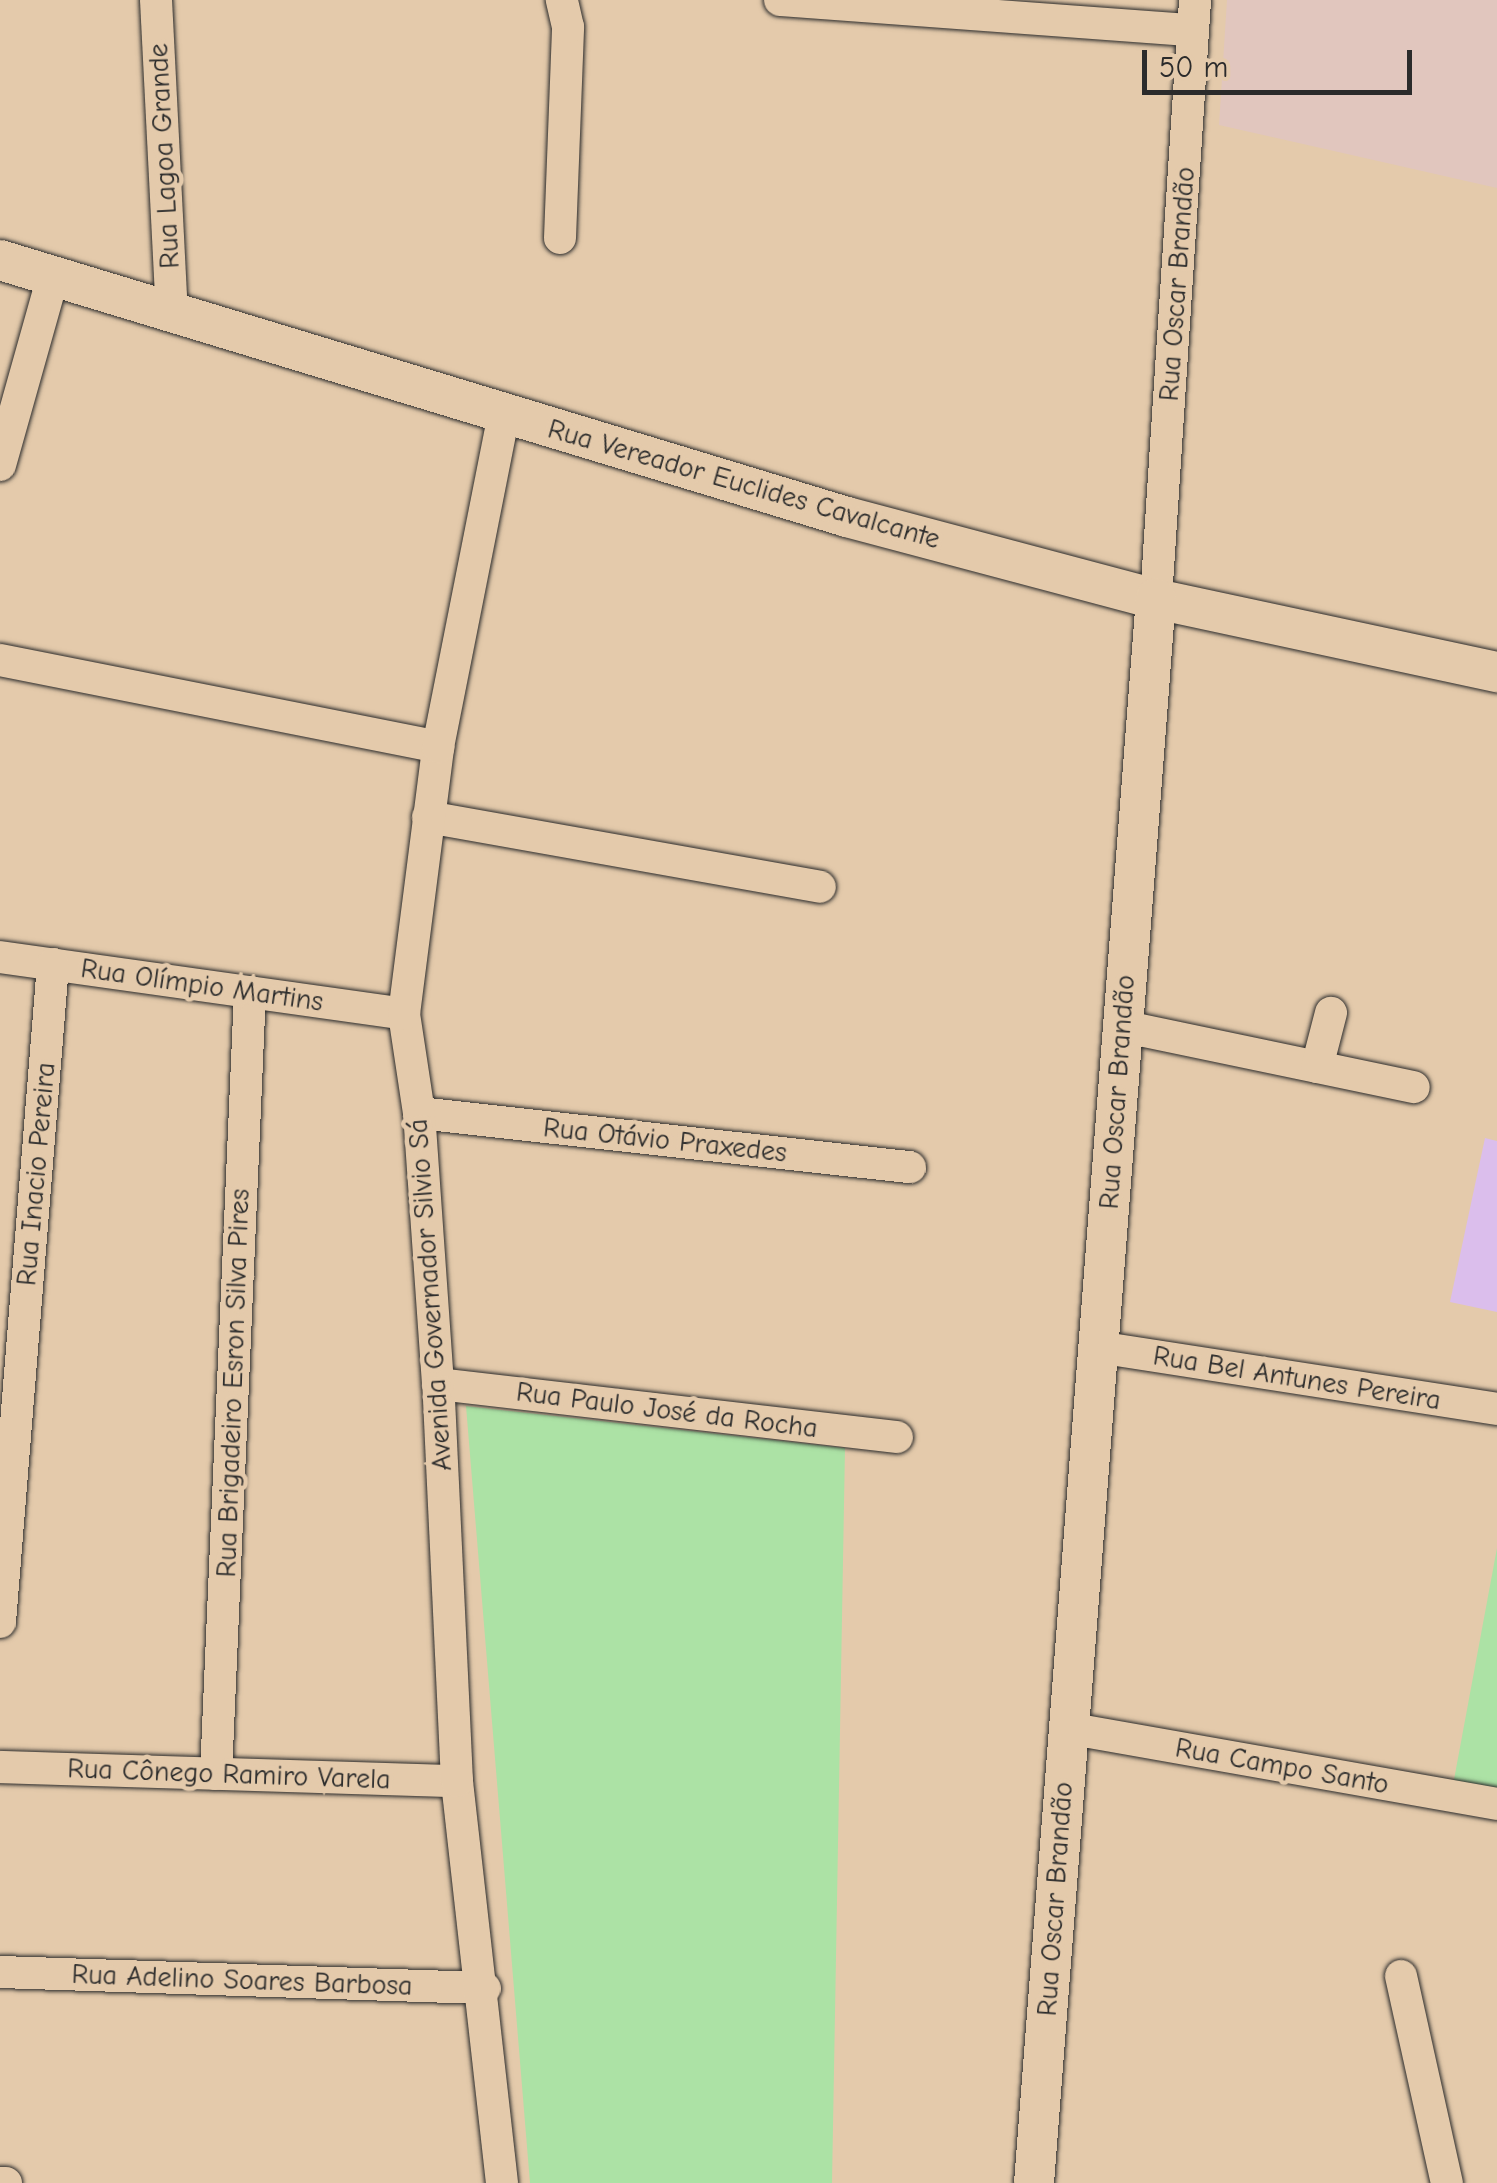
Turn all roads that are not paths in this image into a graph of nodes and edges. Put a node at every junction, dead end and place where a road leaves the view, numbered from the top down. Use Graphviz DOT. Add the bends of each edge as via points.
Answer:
graph roads {
  1 [pos="156,0"];
  2 [pos="562,0"];
  3 [pos="780,0"];
  4 [pos="871,2"];
  5 [pos="1194,15"];
  6 [pos="560,238"];
  7 [pos="0,260"];
  8 [pos="53,276"];
  9 [pos="172,312"];
  10 [pos="504,414"];
  11 [pos="0,465"];
  12 [pos="1156,599"];
  13 [pos="0,660"];
  14 [pos="1497,672"];
  15 [pos="438,747"];
  16 [pos="428,818"];
  17 [pos="820,887"];
  18 [pos="0,957"];
  19 [pos="54,964"];
  20 [pos="250,992"];
  21 [pos="1330,1013"];
  22 [pos="404,1014"];
  23 [pos="1121,1026"];
  24 [pos="1318,1066"];
  25 [pos="1414,1088"];
  26 [pos="418,1113"];
  27 [pos="910,1168"];
  28 [pos="1097,1347"];
  29 [pos="438,1384"];
  30 [pos="1497,1409"];
  31 [pos="897,1437"];
  32 [pos="0,1622"];
  33 [pos="1067,1728"];
  34 [pos="0,1767"];
  35 [pos="216,1774"];
  36 [pos="458,1781"];
  37 [pos="1497,1804"];
  38 [pos="0,1972"];
  39 [pos="1401,1976"];
  40 [pos="485,1988"];
  41 [pos="502,2183"];
  42 [pos="1034,2183"];
  43 [pos="1448,2183"];
  1 -- 9 [label="street, Rua Lagoa Grande"];
  2 -- 6 [label="street" via="568,27"];
  3 -- 4 [label="street"];
  4 -- 5 [label="street"];
  5 -- 12 [label="street, Rua Oscar Brandão"];
  7 -- 8 [label="street, Rua Vereador Euclides Cavalcante"];
  8 -- 9 [label="street, Rua Vereador Euclides Cavalcante"];
  8 -- 11 [label="street"];
  9 -- 10 [label="street, Rua Vereador Euclides Cavalcante"];
  10 -- 12 [label="street, Rua Vereador Euclides Cavalcante" via="847,517"];
  10 -- 15 [label="street, Avenida Governador Silvio Sá"];
  12 -- 14 [label="street, Rua Vereador Euclides Cavalcante"];
  12 -- 23 [label="street, Rua Oscar Brandão"];
  13 -- 15 [label="street"];
  15 -- 16 [label="street, Avenida Governador Silvio Sá"];
  16 -- 17 [label="street"];
  16 -- 22 [label="street, Avenida Governador Silvio Sá"];
  18 -- 19 [label="street, Rua Olímpio Martins"];
  19 -- 20 [label="street, Rua Olímpio Martins"];
  19 -- 32 [label="street, Rua Inacio Pereira"];
  20 -- 22 [label="street, Rua Olímpio Martins"];
  20 -- 35 [label="street, Rua Brigadeiro Esron Silva Pires"];
  21 -- 24 [label="street"];
  22 -- 26 [label="street, Avenida Governador Silvio Sá"];
  23 -- 24 [label="street"];
  23 -- 28 [label="street, Rua Oscar Brandão"];
  24 -- 25 [label="street"];
  26 -- 27 [label="street, Rua Otávio Praxedes"];
  26 -- 29 [label="street, Avenida Governador Silvio Sá"];
  28 -- 30 [label="street, Rua Bel Antunes Pereira"];
  28 -- 33 [label="street, Rua Oscar Brandão"];
  29 -- 31 [label="street, Rua Paulo José da Rocha"];
  29 -- 36 [label="street, Avenida Governador Silvio Sá"];
  33 -- 37 [label="street, Rua Campo Santo"];
  33 -- 42 [label="street, Rua Oscar Brandão"];
  34 -- 35 [label="street, Rua Cônego Ramiro Varela"];
  35 -- 36 [label="street, Rua Cônego Ramiro Varela"];
  36 -- 40 [label="street, Avenida Governador Silvio Sá"];
  38 -- 40 [label="street, Rua Adelino Soares Barbosa"];
  39 -- 43 [label="street"];
  40 -- 41 [label="street, Avenida Governador Silvio Sá"];
}
